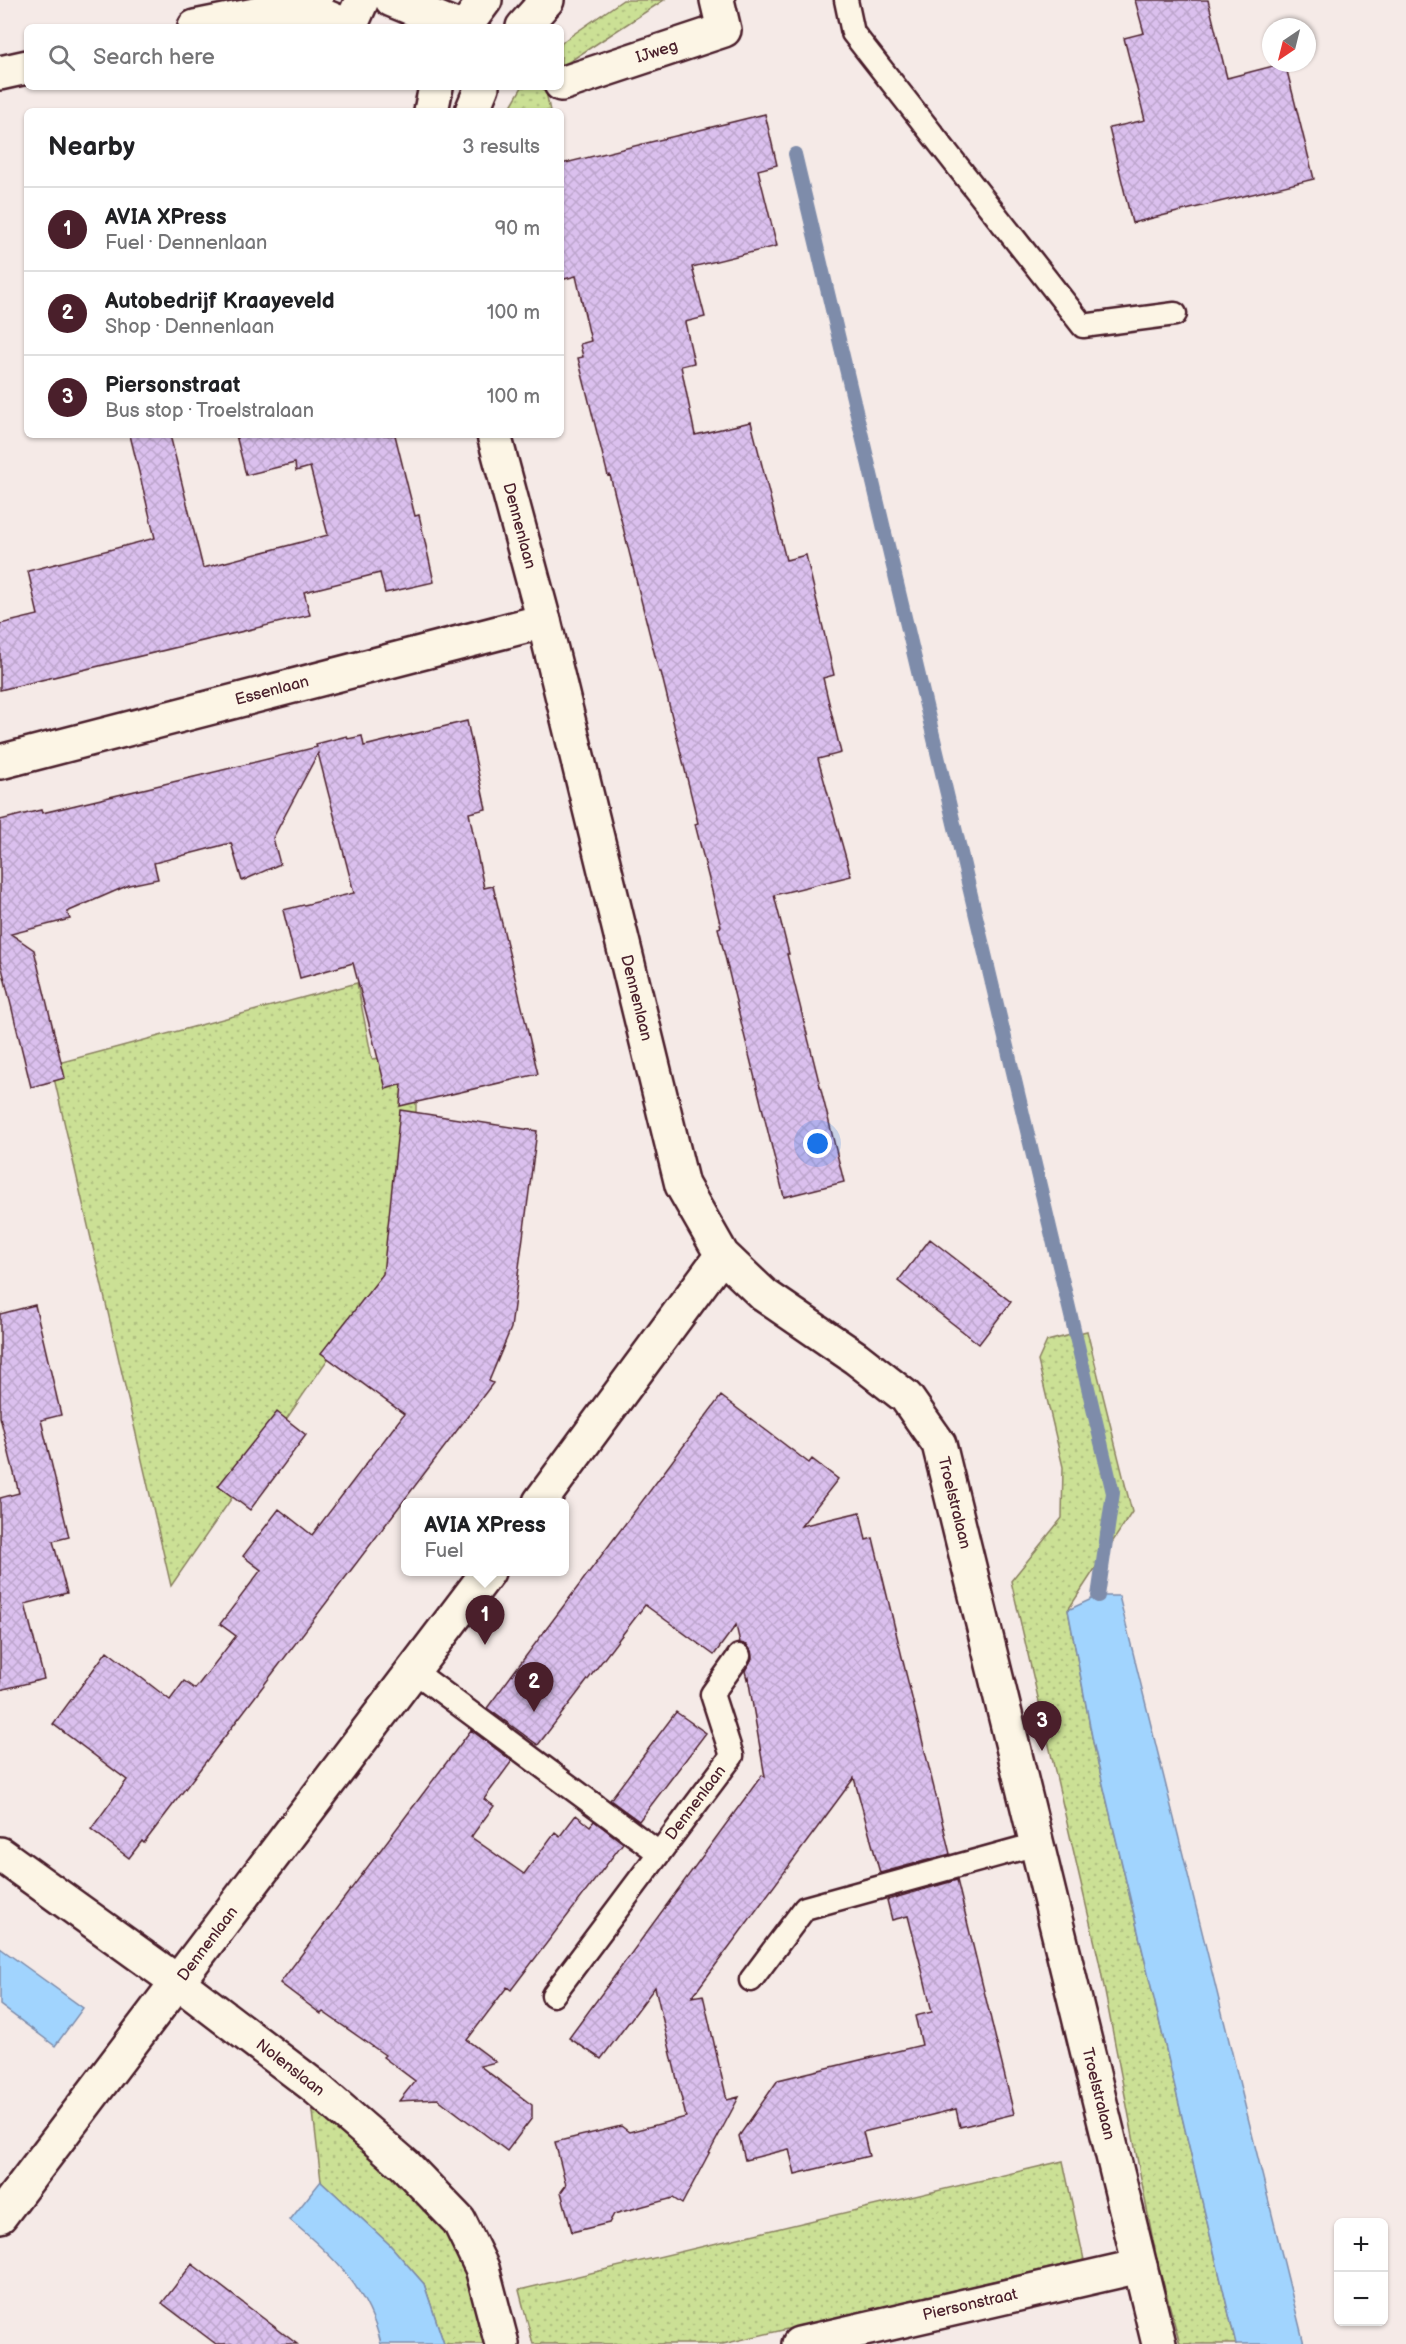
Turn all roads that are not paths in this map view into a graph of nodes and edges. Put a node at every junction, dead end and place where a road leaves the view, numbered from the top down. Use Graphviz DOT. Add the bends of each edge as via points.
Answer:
graph roads {
  1 [pos="362,0"];
  2 [pos="392,0"];
  3 [pos="485,0"];
  4 [pos="547,0"];
  5 [pos="717,0"];
  6 [pos="846,0"];
  7 [pos="308,3"];
  8 [pos="209,24"];
  9 [pos="345,24"];
  10 [pos="351,24"];
  11 [pos="451,24"];
  12 [pos="467,24"];
  13 [pos="526,24"];
  14 [pos="24,68"];
  15 [pos="0,73"];
  16 [pos="564,83"];
  17 [pos="435,90"];
  18 [pos="481,90"];
  19 [pos="432,108"];
  20 [pos="473,108"];
  21 [pos="1175,314"];
  22 [pos="495,438"];
  23 [pos="544,621"];
  24 [pos="0,762"];
  25 [pos="722,1255"];
  26 [pos="544,1498"];
  27 [pos="485,1576"];
  28 [pos="739,1656"];
  29 [pos="414,1671"];
  30 [pos="1037,1844"];
  31 [pos="659,1853"];
  32 [pos="0,1854"];
  33 [pos="751,1980"];
  34 [pos="178,1983"];
  35 [pos="553,1995"];
  36 [pos="0,2216"];
  37 [pos="1140,2266"];
  38 [pos="502,2344"];
  39 [pos="799,2344"];
  40 [pos="1159,2344"];
  1 -- 10 [label="street"];
  2 -- 11 [label="street"];
  3 -- 12 [label="street"];
  4 -- 13 [label="street"];
  5 -- 16 [label="street, IJweg" via="724,30"];
  6 -- 21 [label="lane" via="853,33 1083,326"];
  7 -- 8 [label="street"];
  7 -- 9 [label="street"];
  14 -- 15 [label="street"];
  17 -- 19 [label="street"];
  18 -- 20 [label="street"];
  22 -- 23 [label="street, Dennenlaan"];
  23 -- 24 [label="street, Essenlaan"];
  23 -- 25 [label="street, Dennenlaan" via="682,1185"];
  25 -- 26 [label="street"];
  25 -- 30 [label="street, Troelstralaan" via="764,1294 906,1397 939,1444"];
  27 -- 29 [label="street, Dennenlaan"];
  28 -- 31 [label="lane, Dennenlaan" via="712,1694 732,1756"];
  29 -- 31 [label="lane, Dennenlaan"];
  29 -- 34 [label="street, Dennenlaan"];
  30 -- 33 [label="lane" via="805,1908"];
  30 -- 37 [label="street, Troelstralaan"];
  31 -- 35 [label="lane, Dennenlaan"];
  32 -- 34 [label="street, Nolenslaan"];
  34 -- 36 [label="street, Dennenlaan"];
  34 -- 38 [label="street, Nolenslaan" via="314,2086 405,2165 459,2221 482,2268"];
  37 -- 39 [label="street, Piersonstraat"];
  37 -- 40 [label="street, Troelstralaan"];
}
